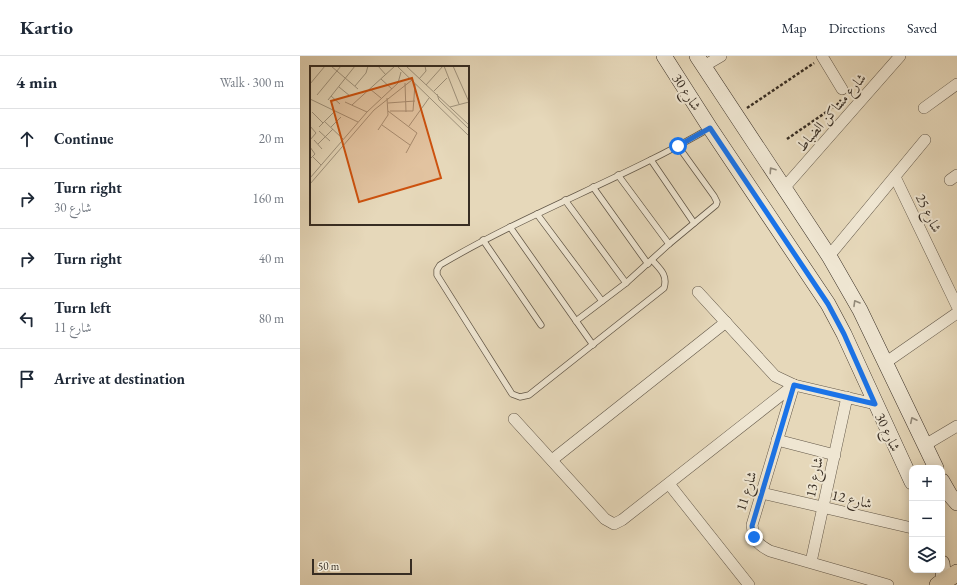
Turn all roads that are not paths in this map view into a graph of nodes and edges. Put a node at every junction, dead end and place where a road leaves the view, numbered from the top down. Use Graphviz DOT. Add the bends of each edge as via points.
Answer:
graph roads {
  1 [pos="664,56"];
  2 [pos="721,56"];
  3 [pos="885,56"];
  4 [pos="900,56"];
  5 [pos="822,57"];
  6 [pos="700,61"];
  7 [pos="891,66"];
  8 [pos="957,84"];
  9 [pos="842,89"];
  10 [pos="924,108"];
  11 [pos="710,128"];
  12 [pos="925,140"];
  13 [pos="678,146"];
  14 [pos="651,160"];
  15 [pos="618,175"];
  16 [pos="895,177"];
  17 [pos="593,187"];
  18 [pos="784,188"];
  19 [pos="566,200"];
  20 [pos="538,214"];
  21 [pos="694,223"];
  22 [pos="510,227"];
  23 [pos="483,240"];
  24 [pos="669,244"];
  25 [pos="829,256"];
  26 [pos="650,262"];
  27 [pos="626,283"];
  28 [pos="698,292"];
  29 [pos="602,302"];
  30 [pos="957,306"];
  31 [pos="957,313"];
  32 [pos="576,321"];
  33 [pos="726,322"];
  34 [pos="541,325"];
  35 [pos="593,345"];
  36 [pos="885,363"];
  37 [pos="794,385"];
  38 [pos="848,397"];
  39 [pos="875,404"];
  40 [pos="514,420"];
  41 [pos="957,426"];
  42 [pos="777,440"];
  43 [pos="925,445"];
  44 [pos="835,455"];
  45 [pos="552,460"];
  46 [pos="935,465"];
  47 [pos="909,476"];
  48 [pos="669,484"];
  49 [pos="945,486"];
  50 [pos="762,493"];
  51 [pos="957,503"];
  52 [pos="823,507"];
  53 [pos="909,527"];
  54 [pos="811,562"];
  55 [pos="749,585"];
  56 [pos="888,585"];
  1 -- 11 [label="street, شارع 30"];
  2 -- 6 [label="street"];
  3 -- 7 [label="street"];
  4 -- 7 [label="street, شارع مساكن الضباط"];
  5 -- 9 [label="street"];
  18 -- 6 [label="street, شارع 30, one-way"];
  7 -- 18 [label="street, شارع مساكن الضباط"];
  8 -- 10 [label="street"];
  11 -- 13 [label="lane"];
  11 -- 39 [label="street, شارع 30" via="828,304"];
  12 -- 16 [label="street"];
  13 -- 14 [label="lane"];
  13 -- 21 [label="lane" via="717,202"];
  14 -- 15 [label="lane"];
  14 -- 21 [label="lane"];
  15 -- 17 [label="lane"];
  15 -- 24 [label="lane"];
  16 -- 25 [label="street"];
  16 -- 30 [label="street, شارع 25"];
  17 -- 19 [label="lane"];
  17 -- 26 [label="lane"];
  18 -- 25 [label="street, شارع 30"];
  19 -- 20 [label="lane"];
  19 -- 27 [label="lane"];
  20 -- 22 [label="lane"];
  20 -- 29 [label="lane"];
  21 -- 24 [label="lane"];
  22 -- 23 [label="lane"];
  22 -- 32 [label="lane"];
  23 -- 34 [label="lane"];
  23 -- 35 [label="lane" via="440,265 437,275 512,394 520,397 529,395"];
  24 -- 26 [label="lane"];
  36 -- 25 [label="street, شارع 30, one-way" via="860,310"];
  26 -- 27 [label="lane"];
  26 -- 35 [label="lane" via="663,271 666,278 664,288"];
  27 -- 29 [label="lane"];
  28 -- 33 [label="street"];
  29 -- 32 [label="lane"];
  31 -- 36 [label="street"];
  32 -- 35 [label="lane"];
  33 -- 37 [label="street" via="776,376"];
  33 -- 45 [label="street"];
  43 -- 36 [label="street, شارع 30, one-way"];
  37 -- 38 [label="street"];
  37 -- 42 [label="street, شارع 11"];
  37 -- 48 [label="street"];
  38 -- 39 [label="street"];
  38 -- 44 [label="street, شارع 13"];
  39 -- 47 [label="street, شارع 30"];
  40 -- 45 [label="street"];
  41 -- 43 [label="street"];
  42 -- 44 [label="street"];
  42 -- 50 [label="street, شارع 11"];
  43 -- 46 [label="street, شارع 30"];
  44 -- 52 [label="street, شارع 13"];
  45 -- 48 [label="street" via="605,519 614,524"];
  48 -- 55 [label="street"];
  49 -- 51 [label="street"];
  50 -- 52 [label="street, شارع 12"];
  50 -- 54 [label="street, شارع 11" via="752,526 754,537 760,546"];
  52 -- 53 [label="street, شارع 12"];
  52 -- 54 [label="street, شارع 13"];
  54 -- 56 [label="street, شارع 11"];
}
